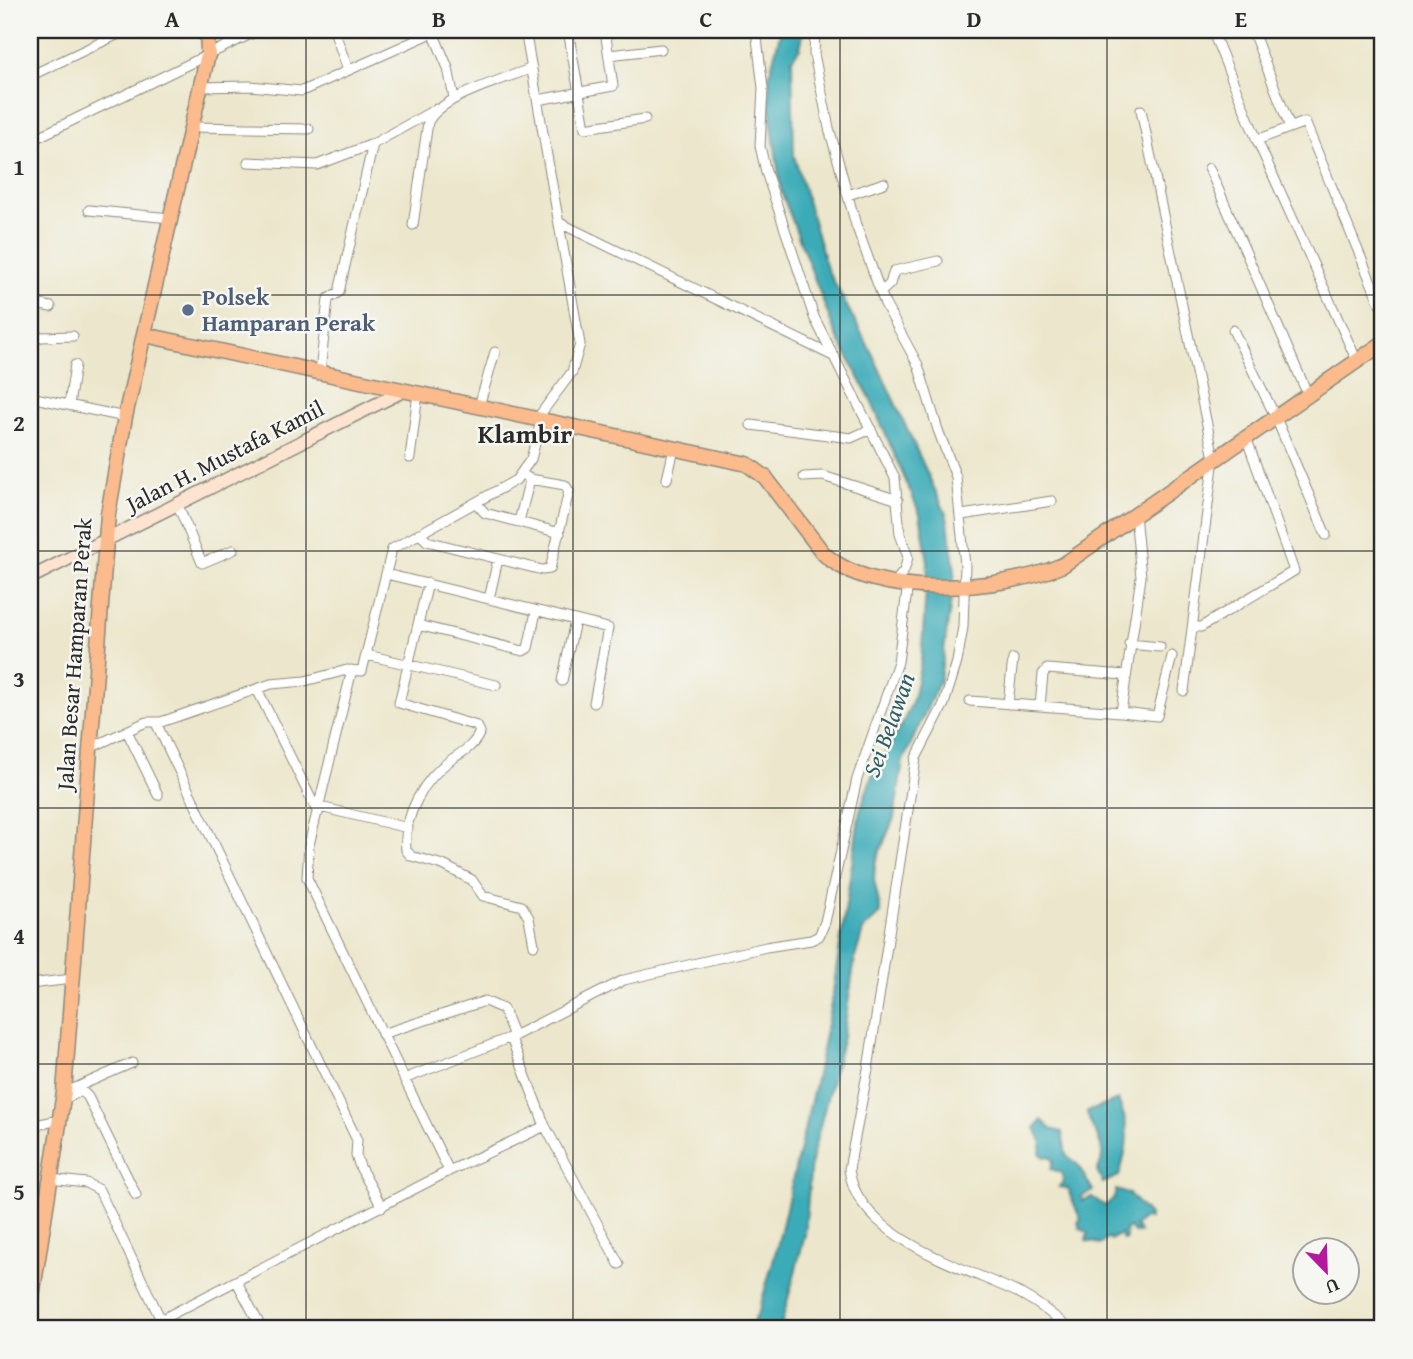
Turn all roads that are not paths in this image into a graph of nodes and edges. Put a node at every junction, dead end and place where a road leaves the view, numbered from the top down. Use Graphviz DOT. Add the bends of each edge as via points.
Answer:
graph roads {
  1 [pos="127,30"];
  2 [pos="207,30"];
  3 [pos="259,30"];
  4 [pos="334,30"];
  5 [pos="525,30"];
  6 [pos="568,30"];
  7 [pos="605,30"];
  8 [pos="756,30"];
  9 [pos="815,30"];
  10 [pos="1212,30"];
  11 [pos="1255,37"];
  12 [pos="661,48"];
  13 [pos="208,54"];
  14 [pos="609,55"];
  15 [pos="532,68"];
  16 [pos="348,70"];
  17 [pos="30,76"];
  18 [pos="200,87"];
  19 [pos="577,93"];
  20 [pos="454,98"];
  21 [pos="538,100"];
  22 [pos="436,109"];
  23 [pos="1141,110"];
  24 [pos="645,119"];
  25 [pos="190,127"];
  26 [pos="1290,127"];
  27 [pos="309,129"];
  28 [pos="1257,140"];
  29 [pos="30,141"];
  30 [pos="373,144"];
  31 [pos="248,162"];
  32 [pos="1209,167"];
  33 [pos="884,183"];
  34 [pos="848,195"];
  35 [pos="89,209"];
  36 [pos="170,218"];
  37 [pos="560,223"];
  38 [pos="413,225"];
  39 [pos="938,261"];
  40 [pos="881,292"];
  41 [pos="30,303"];
  42 [pos="51,307"];
  43 [pos="1383,311"];
  44 [pos="1233,330"];
  45 [pos="145,335"];
  46 [pos="73,336"];
  47 [pos="30,342"];
  48 [pos="1383,343"];
  49 [pos="495,352"];
  50 [pos="837,358"];
  51 [pos="1357,361"];
  52 [pos="75,365"];
  53 [pos="320,372"];
  54 [pos="403,391"];
  55 [pos="418,393"];
  56 [pos="1308,395"];
  57 [pos="30,397"];
  58 [pos="69,405"];
  59 [pos="479,406"];
  60 [pos="125,417"];
  61 [pos="1276,418"];
  62 [pos="538,420"];
  63 [pos="751,425"];
  64 [pos="871,429"];
  65 [pos="1246,437"];
  66 [pos="674,449"];
  67 [pos="410,458"];
  68 [pos="1214,458"];
  69 [pos="526,476"];
  70 [pos="804,477"];
  71 [pos="667,479"];
  72 [pos="898,500"];
  73 [pos="1052,501"];
  74 [pos="177,503"];
  75 [pos="477,504"];
  76 [pos="1135,514"];
  77 [pos="962,515"];
  78 [pos="519,521"];
  79 [pos="419,533"];
  80 [pos="560,533"];
  81 [pos="1326,535"];
  82 [pos="105,541"];
  83 [pos="233,550"];
  84 [pos="498,559"];
  85 [pos="386,574"];
  86 [pos="30,577"];
  87 [pos="428,583"];
  88 [pos="906,583"];
  89 [pos="963,587"];
  90 [pos="489,599"];
  91 [pos="536,612"];
  92 [pos="575,621"];
  93 [pos="418,625"];
  94 [pos="1195,627"];
  95 [pos="1129,644"];
  96 [pos="1160,647"];
  97 [pos="367,654"];
  98 [pos="1172,656"];
  99 [pos="1013,659"];
  100 [pos="407,665"];
  101 [pos="352,670"];
  102 [pos="1125,675"];
  103 [pos="562,681"];
  104 [pos="496,685"];
  105 [pos="257,689"];
  106 [pos="1184,691"];
  107 [pos="970,701"];
  108 [pos="594,703"];
  109 [pos="1008,704"];
  110 [pos="1040,706"];
  111 [pos="1121,712"];
  112 [pos="156,723"];
  113 [pos="127,731"];
  114 [pos="90,748"];
  115 [pos="158,795"];
  116 [pos="319,810"];
  117 [pos="408,828"];
  118 [pos="534,945"];
  119 [pos="72,979"];
  120 [pos="30,984"];
  121 [pos="382,1034"];
  122 [pos="513,1037"];
  123 [pos="132,1063"];
  124 [pos="404,1079"];
  125 [pos="63,1096"];
  126 [pos="60,1120"];
  127 [pos="30,1126"];
  128 [pos="545,1126"];
  129 [pos="449,1171"];
  130 [pos="51,1179"];
  131 [pos="136,1195"];
  132 [pos="382,1207"];
  133 [pos="35,1248"];
  134 [pos="619,1264"];
  135 [pos="237,1282"];
  136 [pos="30,1309"];
  137 [pos="161,1320"];
  138 [pos="143,1329"];
  139 [pos="262,1329"];
  140 [pos="1069,1329"];
  1 -- 17 [label="street"];
  2 -- 13 [label="main road, Jalan Besar Hamparan Perak"];
  3 -- 13 [label="street"];
  4 -- 16 [label="street"];
  5 -- 15 [label="street"];
  6 -- 19 [label="street"];
  7 -- 14 [label="street"];
  8 -- 50 [label="street" via="763,88 759,137 763,162 802,287"];
  9 -- 34 [label="street" via="814,54"];
  10 -- 28 [label="street"];
  11 -- 26 [label="street"];
  12 -- 14 [label="street"];
  13 -- 18 [label="main road, Jalan Besar Hamparan Perak"];
  13 -- 29 [label="street"];
  14 -- 19 [label="street" via="613,86"];
  15 -- 20 [label="street"];
  15 -- 21 [label="street"];
  16 -- 18 [label="street" via="303,91"];
  16 -- 20 [label="street" via="432,30 448,68"];
  18 -- 25 [label="main road, Jalan Besar Hamparan Perak"];
  19 -- 21 [label="street"];
  19 -- 24 [label="street" via="585,129"];
  20 -- 22 [label="street"];
  21 -- 37 [label="street"];
  22 -- 30 [label="street"];
  22 -- 38 [label="street" via="428,122"];
  23 -- 68 [label="street"];
  25 -- 27 [label="street"];
  25 -- 36 [label="main road, Jalan Besar Hamparan Perak"];
  26 -- 28 [label="street"];
  26 -- 43 [label="street" via="1305,122"];
  28 -- 51 [label="street"];
  30 -- 31 [label="street" via="317,165"];
  30 -- 53 [label="street" via="339,292 328,297"];
  32 -- 56 [label="street"];
  33 -- 34 [label="street"];
  34 -- 40 [label="street"];
  35 -- 36 [label="street"];
  36 -- 45 [label="main road, Jalan Besar Hamparan Perak"];
  37 -- 50 [label="street"];
  37 -- 62 [label="street" via="580,352 572,372"];
  39 -- 40 [label="street" via="894,271"];
  40 -- 77 [label="street" via="923,379 956,477"];
  41 -- 42 [label="street"];
  44 -- 61 [label="street"];
  45 -- 53 [label="main road"];
  45 -- 60 [label="main road, Jalan Besar Hamparan Perak"];
  46 -- 47 [label="street"];
  48 -- 51 [label="main road"];
  49 -- 59 [label="street"];
  50 -- 64 [label="street"];
  51 -- 56 [label="main road"];
  52 -- 58 [label="street"];
  53 -- 54 [label="main road"];
  54 -- 55 [label="main road"];
  54 -- 74 [label="street, Jalan H. Mustafa Kamil"];
  55 -- 59 [label="main road"];
  55 -- 67 [label="street"];
  56 -- 61 [label="main road"];
  57 -- 58 [label="street"];
  58 -- 60 [label="street"];
  59 -- 62 [label="main road"];
  60 -- 82 [label="main road, Jalan Besar Hamparan Perak"];
  61 -- 65 [label="main road"];
  61 -- 81 [label="street"];
  62 -- 66 [label="main road"];
  62 -- 69 [label="street"];
  63 -- 64 [label="street" via="851,438"];
  64 -- 72 [label="street" via="891,467"];
  65 -- 68 [label="main road"];
  65 -- 94 [label="street" via="1294,570"];
  66 -- 71 [label="street"];
  66 -- 88 [label="main road" via="754,467 827,557 860,575"];
  68 -- 76 [label="main road"];
  68 -- 94 [label="street" via="1192,619"];
  69 -- 75 [label="street"];
  69 -- 78 [label="street"];
  69 -- 80 [label="street" via="568,488"];
  70 -- 72 [label="street" via="823,476"];
  72 -- 88 [label="street" via="900,534 908,557"];
  73 -- 77 [label="street"];
  74 -- 82 [label="street, Jalan H. Mustafa Kamil"];
  74 -- 83 [label="street" via="202,563"];
  75 -- 78 [label="street" via="485,513"];
  75 -- 79 [label="street"];
  76 -- 89 [label="main road" via="1054,569 1020,581"];
  76 -- 95 [label="street" via="1141,576"];
  77 -- 89 [label="street"];
  78 -- 80 [label="street"];
  79 -- 84 [label="street" via="427,541"];
  79 -- 85 [label="street" via="391,549"];
  80 -- 84 [label="street" via="550,569"];
  82 -- 86 [label="street, Jalan H. Mustafa Kamil"];
  82 -- 114 [label="main road, Jalan Besar Hamparan Perak"];
  84 -- 90 [label="street"];
  85 -- 87 [label="street"];
  85 -- 97 [label="street"];
  87 -- 90 [label="street"];
  87 -- 93 [label="street"];
  88 -- 89 [label="main road"];
  88 -- 122 [label="street" via="898,662 857,779 819,936 624,980"];
  89 -- 140 [label="street" via="957,662 944,704 916,758 849,1175 865,1209 909,1242 1028,1298"];
  90 -- 91 [label="street"];
  91 -- 92 [label="street"];
  91 -- 93 [label="street" via="528,648 523,650"];
  92 -- 103 [label="street"];
  92 -- 108 [label="street" via="609,630"];
  93 -- 100 [label="street"];
  94 -- 106 [label="street"];
  95 -- 96 [label="street"];
  95 -- 102 [label="street"];
  97 -- 100 [label="street"];
  97 -- 101 [label="street" via="362,671"];
  98 -- 111 [label="street" via="1157,716"];
  99 -- 109 [label="street"];
  100 -- 104 [label="street"];
  100 -- 117 [label="street" via="399,703 480,730 472,744 424,787"];
  101 -- 105 [label="street"];
  101 -- 116 [label="street"];
  102 -- 110 [label="street" via="1047,669 1042,674"];
  102 -- 111 [label="street"];
  105 -- 112 [label="street"];
  105 -- 116 [label="street"];
  107 -- 109 [label="street"];
  109 -- 110 [label="street"];
  110 -- 111 [label="street"];
  112 -- 113 [label="street" via="146,722"];
  112 -- 132 [label="street" via="357,1140 360,1167"];
  113 -- 114 [label="street"];
  113 -- 115 [label="street"];
  114 -- 119 [label="main road, Jalan Besar Hamparan Perak"];
  116 -- 117 [label="street"];
  116 -- 121 [label="street" via="309,845 307,878"];
  117 -- 118 [label="street" via="405,842 411,856 453,869 472,880 483,896 522,906"];
  119 -- 120 [label="street"];
  119 -- 125 [label="main road, Jalan Besar Hamparan Perak"];
  121 -- 122 [label="street" via="485,1001 503,1009"];
  121 -- 124 [label="street"];
  122 -- 124 [label="street"];
  122 -- 128 [label="street"];
  123 -- 125 [label="street"];
  124 -- 129 [label="street"];
  125 -- 126 [label="main road, Jalan Besar Hamparan Perak"];
  125 -- 131 [label="street" via="82,1091 88,1097"];
  126 -- 127 [label="street"];
  126 -- 130 [label="main road, Jalan Besar Hamparan Perak"];
  128 -- 129 [label="street"];
  128 -- 134 [label="street"];
  129 -- 132 [label="street"];
  130 -- 133 [label="main road, Jalan Besar Hamparan Perak"];
  130 -- 137 [label="street" via="86,1183 99,1190"];
  132 -- 135 [label="street"];
  133 -- 136 [label="main road, Jalan Besar Hamparan Perak"];
  135 -- 137 [label="street"];
  135 -- 139 [label="street"];
  137 -- 138 [label="street"];
}
